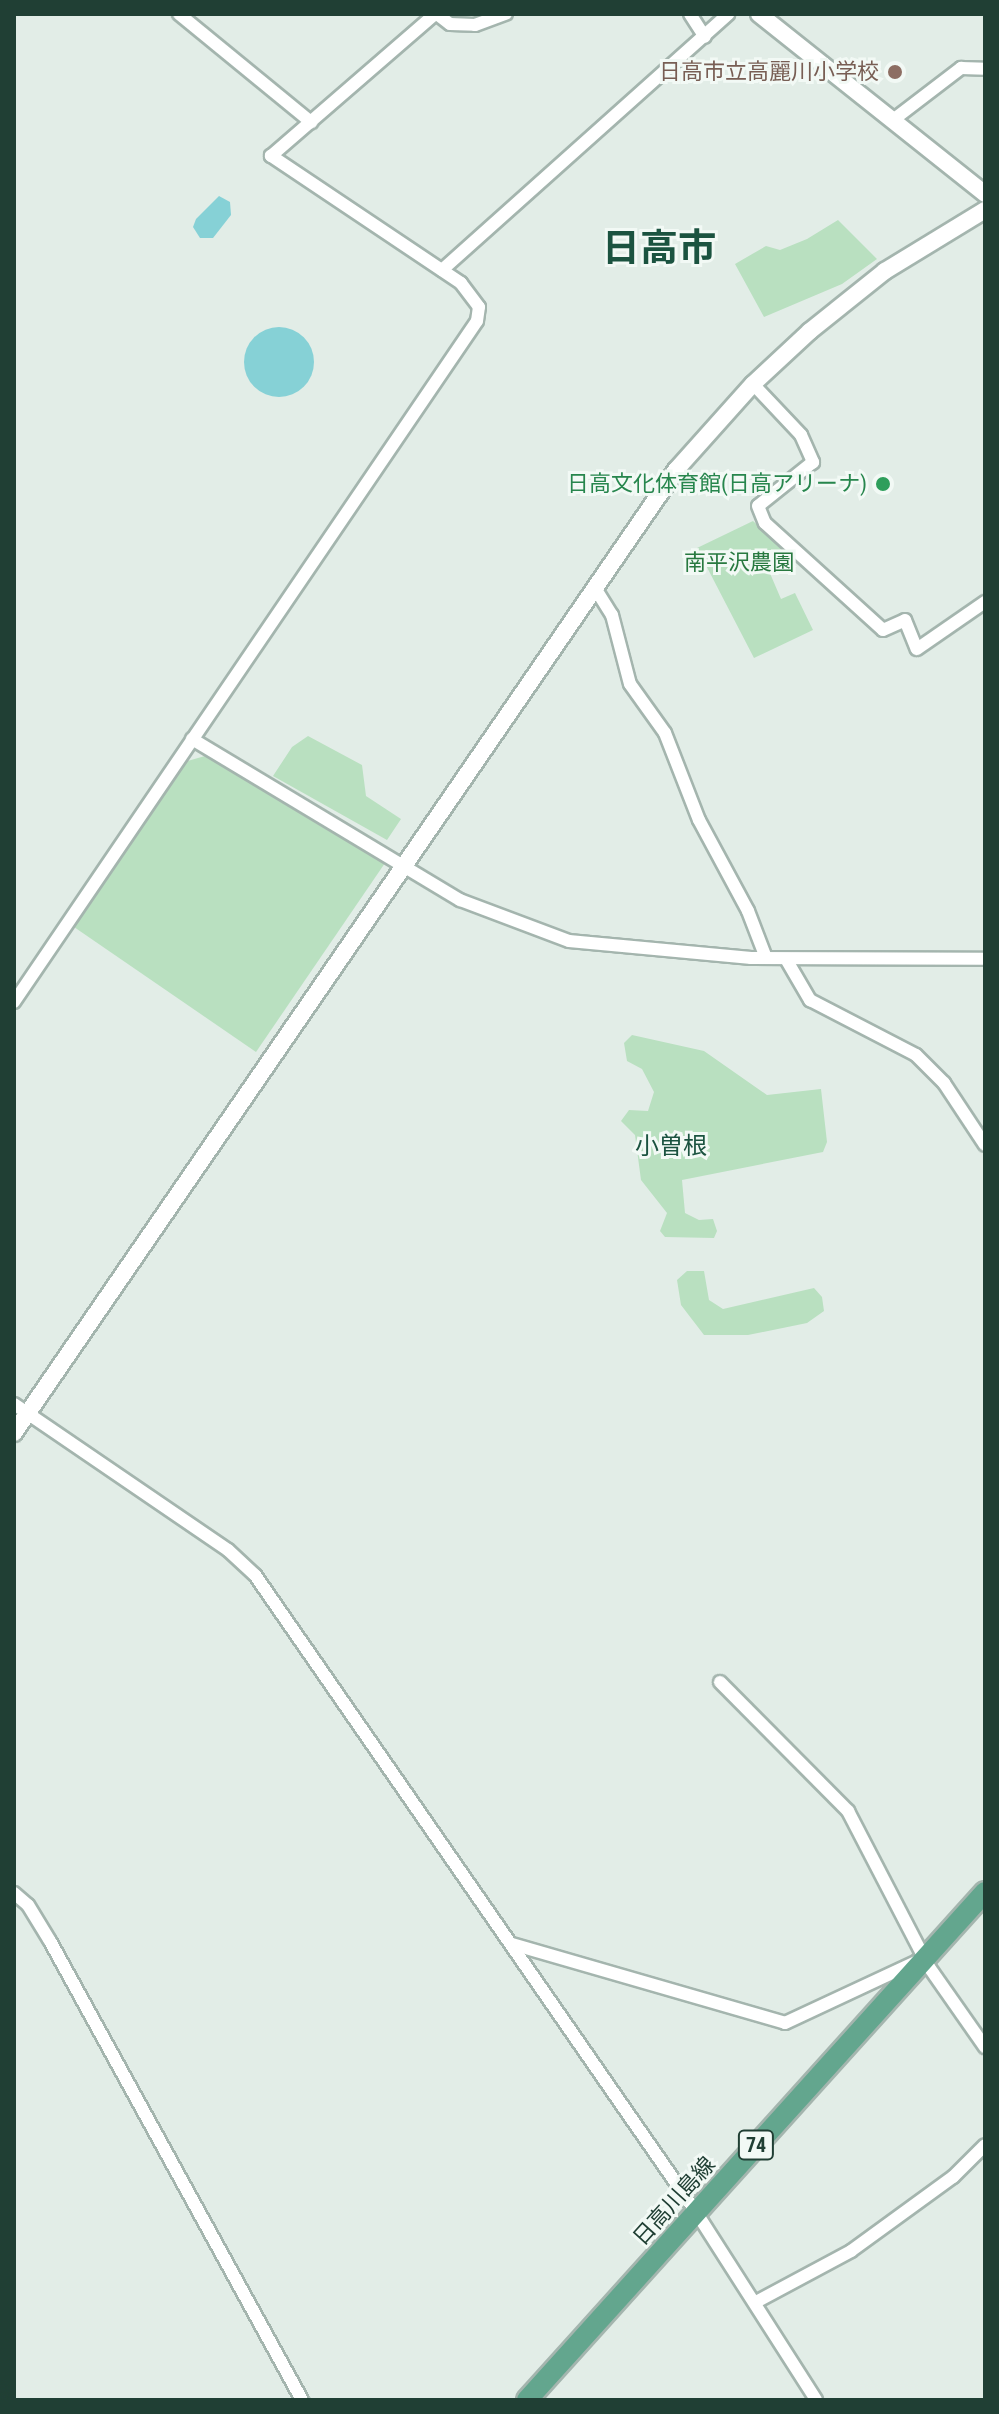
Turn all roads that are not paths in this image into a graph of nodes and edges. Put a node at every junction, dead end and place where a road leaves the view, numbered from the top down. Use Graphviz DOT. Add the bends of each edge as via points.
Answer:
graph roads {
  1 [pos="179,14"];
  2 [pos="436,14"];
  3 [pos="506,14"];
  4 [pos="690,14"];
  5 [pos="728,14"];
  6 [pos="759,14"];
  7 [pos="705,37"];
  8 [pos="985,69"];
  9 [pos="893,120"];
  10 [pos="311,122"];
  11 [pos="985,194"];
  12 [pos="985,210"];
  13 [pos="442,270"];
  14 [pos="753,384"];
  15 [pos="595,588"];
  16 [pos="985,602"];
  17 [pos="192,739"];
  18 [pos="403,867"];
  19 [pos="766,958"];
  20 [pos="786,959"];
  21 [pos="985,959"];
  22 [pos="14,1002"];
  23 [pos="985,1145"];
  24 [pos="21,1409"];
  25 [pos="14,1433"];
  26 [pos="720,1682"];
  27 [pos="985,1892"];
  28 [pos="14,1893"];
  29 [pos="512,1944"];
  30 [pos="925,1958"];
  31 [pos="985,2047"];
  32 [pos="985,2145"];
  33 [pos="696,2212"];
  34 [pos="756,2302"];
  35 [pos="302,2400"];
  36 [pos="527,2400"];
  37 [pos="816,2400"];
  1 -- 10 [label="street"];
  2 -- 3 [label="street" via="450,24 475,25"];
  2 -- 10 [label="street"];
  4 -- 7 [label="street"];
  5 -- 7 [label="street"];
  6 -- 9 [label="street"];
  7 -- 13 [label="street"];
  8 -- 9 [label="street" via="961,68"];
  9 -- 11 [label="street"];
  10 -- 13 [label="street" via="271,156"];
  12 -- 14 [label="street" via="885,271"];
  13 -- 17 [label="street" via="479,307 477,321"];
  14 -- 15 [label="street" via="676,470"];
  14 -- 16 [label="street" via="801,435 813,462 758,506 765,523 883,630 905,620 917,649"];
  15 -- 18 [label="street"];
  15 -- 19 [label="street" via="612,615 630,684 665,733 699,820 748,911"];
  17 -- 18 [label="street"];
  17 -- 22 [label="street"];
  18 -- 19 [label="street" via="498,917 569,941"];
  18 -- 24 [label="street"];
  19 -- 20 [label="street"];
  20 -- 21 [label="street"];
  20 -- 23 [label="street" via="810,1000 916,1055 944,1083"];
  24 -- 25 [label="street"];
  24 -- 29 [label="street" via="228,1550 255,1575"];
  26 -- 30 [label="street" via="848,1811"];
  27 -- 30 [label="main road, 日高川島線 / 74"];
  28 -- 35 [label="street" via="50,1941"];
  29 -- 30 [label="street" via="785,2023"];
  29 -- 33 [label="street"];
  30 -- 31 [label="street"];
  30 -- 33 [label="main road, 日高川島線 / 74"];
  32 -- 34 [label="street" via="953,2177 851,2251"];
  33 -- 34 [label="street"];
  33 -- 36 [label="main road, 日高川島線 / 74"];
  34 -- 37 [label="street"];
}
